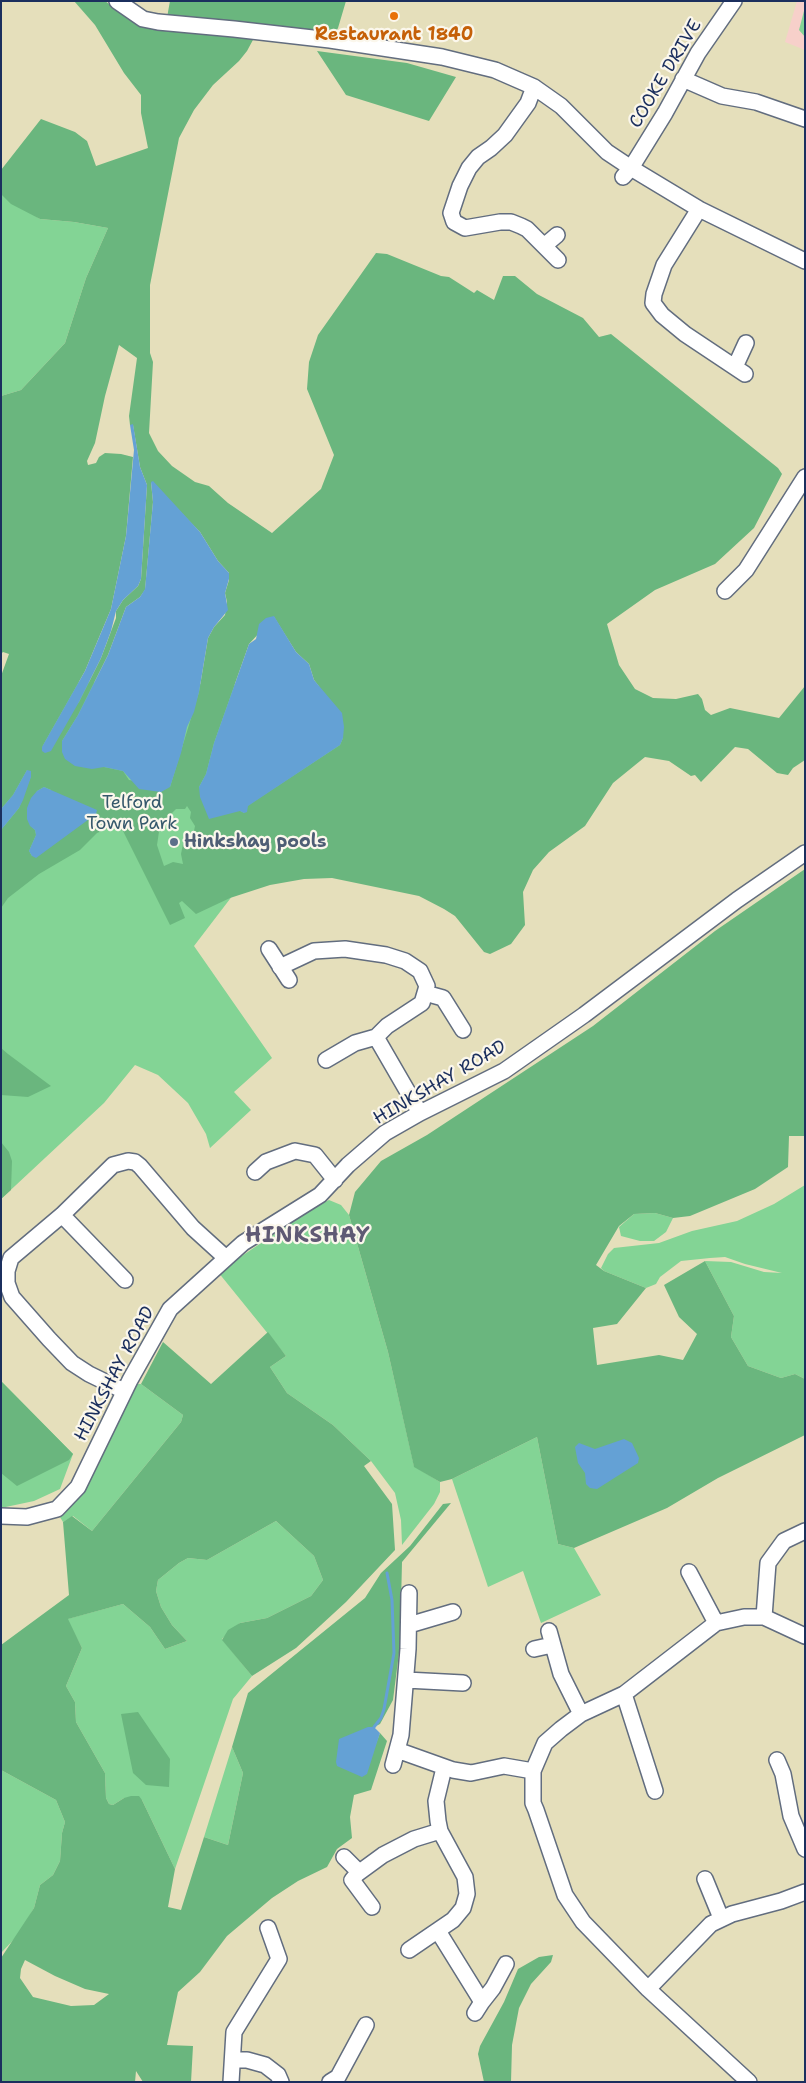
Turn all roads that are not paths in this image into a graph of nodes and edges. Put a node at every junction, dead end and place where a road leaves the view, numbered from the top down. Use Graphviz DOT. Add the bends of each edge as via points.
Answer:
graph roads {
  1 [pos="117,1"];
  2 [pos="734,1"];
  3 [pos="683,78"];
  4 [pos="534,87"];
  5 [pos="805,119"];
  6 [pos="627,172"];
  7 [pos="699,209"];
  8 [pos="557,235"];
  9 [pos="544,246"];
  10 [pos="558,260"];
  11 [pos="805,261"];
  12 [pos="746,343"];
  13 [pos="805,477"];
  14 [pos="726,591"];
  15 [pos="805,853"];
  16 [pos="268,949"];
  17 [pos="280,967"];
  18 [pos="289,980"];
  19 [pos="425,994"];
  20 [pos="463,1030"];
  21 [pos="376,1037"];
  22 [pos="326,1060"];
  23 [pos="420,1113"];
  24 [pos="255,1172"];
  25 [pos="335,1180"];
  26 [pos="62,1215"];
  27 [pos="226,1258"];
  28 [pos="125,1280"];
  29 [pos="124,1391"];
  30 [pos="1,1516"];
  31 [pos="805,1531"];
  32 [pos="689,1572"];
  33 [pos="409,1593"];
  34 [pos="453,1612"];
  35 [pos="764,1617"];
  36 [pos="409,1624"];
  37 [pos="716,1624"];
  38 [pos="805,1636"];
  39 [pos="534,1649"];
  40 [pos="455,1677"];
  41 [pos="406,1680"];
  42 [pos="624,1694"];
  43 [pos="581,1714"];
  44 [pos="778,1760"];
  45 [pos="444,1768"];
  46 [pos="533,1771"];
  47 [pos="655,1791"];
  48 [pos="440,1831"];
  49 [pos="805,1849"];
  50 [pos="344,1856"];
  51 [pos="359,1872"];
  52 [pos="705,1879"];
  53 [pos="805,1892"];
  54 [pos="372,1907"];
  55 [pos="721,1918"];
  56 [pos="268,1928"];
  57 [pos="438,1931"];
  58 [pos="409,1950"];
  59 [pos="506,1964"];
  60 [pos="648,1989"];
  61 [pos="366,2024"];
  62 [pos="232,2060"];
  63 [pos="231,2082"];
  64 [pos="281,2082"];
  65 [pos="330,2082"];
  66 [pos="749,2082"];
  1 -- 4 [label="street" via="143,19 330,40 442,57 495,70"];
  2 -- 3 [label="street, COOKE DRIVE"];
  3 -- 5 [label="street" via="722,96 756,102"];
  3 -- 6 [label="street, COOKE DRIVE"];
  4 -- 6 [label="street" via="561,106"];
  4 -- 9 [label="street" via="528,103 505,135 469,168 451,213 454,222 465,228 515,223 527,229"];
  6 -- 7 [label="street"];
  7 -- 11 [label="street"];
  7 -- 12 [label="street" via="664,265 650,304 685,334 740,371"];
  8 -- 9 [label="street"];
  9 -- 10 [label="street"];
  13 -- 14 [label="street" via="746,570"];
  15 -- 23 [label="street, HINKSHAY ROAD" via="504,1071"];
  16 -- 17 [label="street"];
  17 -- 18 [label="street"];
  17 -- 19 [label="street" via="314,951 331,949 386,954 405,960 420,971 427,986"];
  19 -- 20 [label="street" via="443,998"];
  19 -- 21 [label="street" via="418,1007 387,1026"];
  21 -- 22 [label="street"];
  21 -- 23 [label="street"];
  23 -- 25 [label="street, HINKSHAY ROAD" via="385,1133"];
  24 -- 25 [label="street" via="266,1162 295,1151 316,1155"];
  25 -- 27 [label="street, HINKSHAY ROAD" via="320,1195"];
  26 -- 27 [label="street" via="113,1165 135,1162 194,1228"];
  26 -- 28 [label="street"];
  26 -- 29 [label="street" via="11,1258 7,1271 9,1290 72,1363"];
  27 -- 29 [label="street, HINKSHAY ROAD" via="170,1310"];
  29 -- 30 [label="street, HINKSHAY ROAD" via="78,1487 57,1509 27,1517"];
  31 -- 35 [label="street" via="784,1540 768,1563"];
  32 -- 37 [label="street"];
  33 -- 36 [label="street"];
  34 -- 36 [label="street"];
  35 -- 37 [label="street" via="744,1617"];
  35 -- 38 [label="street"];
  36 -- 41 [label="street"];
  37 -- 42 [label="street"];
  39 -- 43 [label="street" via="551,1638 561,1674"];
  40 -- 41 [label="street"];
  41 -- 45 [label="street" via="401,1735 395,1757"];
  42 -- 43 [label="street"];
  42 -- 47 [label="street"];
  43 -- 46 [label="street" via="545,1743"];
  44 -- 49 [label="street" via="791,1816"];
  45 -- 46 [label="street" via="471,1773 504,1766"];
  45 -- 48 [label="street" via="436,1801"];
  46 -- 60 [label="street" via="533,1803 565,1895 583,1922"];
  48 -- 51 [label="street" via="414,1839"];
  48 -- 57 [label="street" via="465,1877 467,1894 463,1908"];
  50 -- 51 [label="street"];
  51 -- 54 [label="street" via="352,1880"];
  52 -- 55 [label="street"];
  53 -- 55 [label="street"];
  55 -- 60 [label="street" via="710,1924"];
  56 -- 62 [label="street" via="279,1959 234,2032"];
  57 -- 58 [label="street"];
  57 -- 59 [label="street" via="478,2007"];
  60 -- 66 [label="street"];
  61 -- 65 [label="street" via="338,2077"];
  62 -- 63 [label="street"];
  62 -- 64 [label="street" via="265,2065 278,2075"];
}
